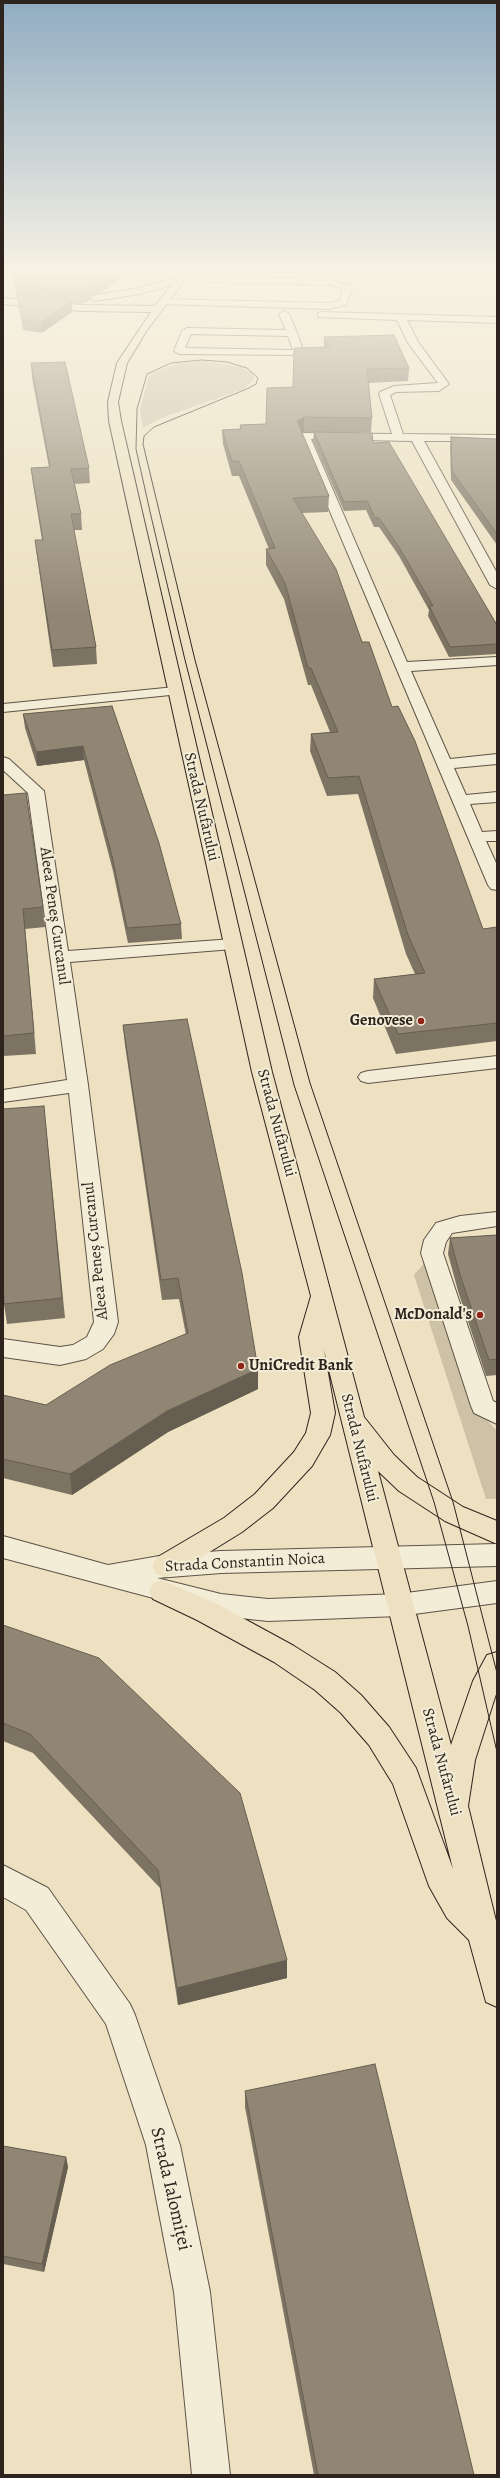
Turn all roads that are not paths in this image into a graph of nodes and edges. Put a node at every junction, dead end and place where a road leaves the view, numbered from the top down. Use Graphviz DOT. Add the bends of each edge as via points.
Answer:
graph roads {
  1 [pos="116,384"];
  2 [pos="444,384"];
  3 [pos="399,438"];
  4 [pos="497,438"];
  5 [pos="417,439"];
  6 [pos="497,586"];
  7 [pos="497,661"];
  8 [pos="402,667"];
  9 [pos="175,691"];
  10 [pos="3,708"];
  11 [pos="497,759"];
  12 [pos="3,762"];
  13 [pos="444,764"];
  14 [pos="497,797"];
  15 [pos="460,800"];
  16 [pos="497,836"];
  17 [pos="476,837"];
  18 [pos="497,885"];
  19 [pos="233,944"];
  20 [pos="59,957"];
  21 [pos="497,1062"];
  22 [pos="368,1077"];
  23 [pos="78,1085"];
  24 [pos="3,1096"];
  25 [pos="497,1219"];
  26 [pos="322,1295"];
  27 [pos="3,1348"];
  28 [pos="350,1414"];
  29 [pos="497,1415"];
  30 [pos="497,1533"];
  31 [pos="3,1547"];
  32 [pos="497,1555"];
  33 [pos="387,1558"];
  34 [pos="163,1578"];
  35 [pos="497,1592"];
  36 [pos="399,1605"];
  37 [pos="497,1664"];
  38 [pos="454,1810"];
  39 [pos="3,1880"];
  40 [pos="482,1931"];
  41 [pos="497,1991"];
  42 [pos="211,2475"];
  1 -- 9 [label="main road, Strada Nufărului" via="113,402"];
  2 -- 3 [label="street" via="439,388 394,389 384,394"];
  3 -- 5 [label="street"];
  3 -- 8 [label="street" via="304,436"];
  4 -- 5 [label="street" via="438,436"];
  5 -- 6 [label="street"];
  7 -- 8 [label="street"];
  8 -- 13 [label="street"];
  9 -- 10 [label="street"];
  9 -- 19 [label="main road, Strada Nufărului"];
  11 -- 13 [label="street"];
  12 -- 20 [label="street, Aleea Peneș Curcanul" via="36,791"];
  13 -- 15 [label="street"];
  14 -- 15 [label="street"];
  15 -- 17 [label="street"];
  16 -- 17 [label="street"];
  17 -- 18 [label="street"];
  19 -- 20 [label="street"];
  19 -- 26 [label="main road, Strada Nufărului" via="262,1072"];
  20 -- 23 [label="street, Aleea Peneș Curcanul"];
  21 -- 22 [label="street"];
  23 -- 24 [label="street"];
  23 -- 27 [label="street, Aleea Peneș Curcanul" via="106,1322 95,1343 78,1353 60,1356"];
  25 -- 29 [label="street" via="460,1222 444,1228 435,1240 432,1253 483,1406"];
  26 -- 28 [label="main road, Strada Nufărului"];
  26 -- 34 [label="main road" via="311,1337 323,1413 318,1435 303,1459 264,1501"];
  28 -- 30 [label="main road" via="385,1462 408,1484 454,1514"];
  28 -- 33 [label="main road, Strada Nufărului"];
  31 -- 34 [label="street, Strada Constantin Noica" via="104,1576"];
  32 -- 33 [label="street, Strada Constantin Noica"];
  33 -- 34 [label="street, Strada Constantin Noica" via="304,1559"];
  33 -- 36 [label="main road, Strada Nufărului"];
  34 -- 36 [label="street, Strada Constantin Noica" via="221,1605 268,1610"];
  34 -- 40 [label="main road" via="207,1612 284,1654 325,1681 351,1704 379,1736 406,1778 440,1876 458,1908"];
  35 -- 36 [label="street, Strada Constantin Noica"];
  36 -- 38 [label="main road, Strada Nufărului"];
  37 -- 38 [label="main road" via="483,1690 471,1723 461,1760"];
  38 -- 40 [label="main road, Strada Nufărului"];
  39 -- 42 [label="street, Strada Ialomiței" via="37,1899 119,2015 163,2145 192,2292"];
  40 -- 41 [label="main road, Strada Nufărului"];
}
